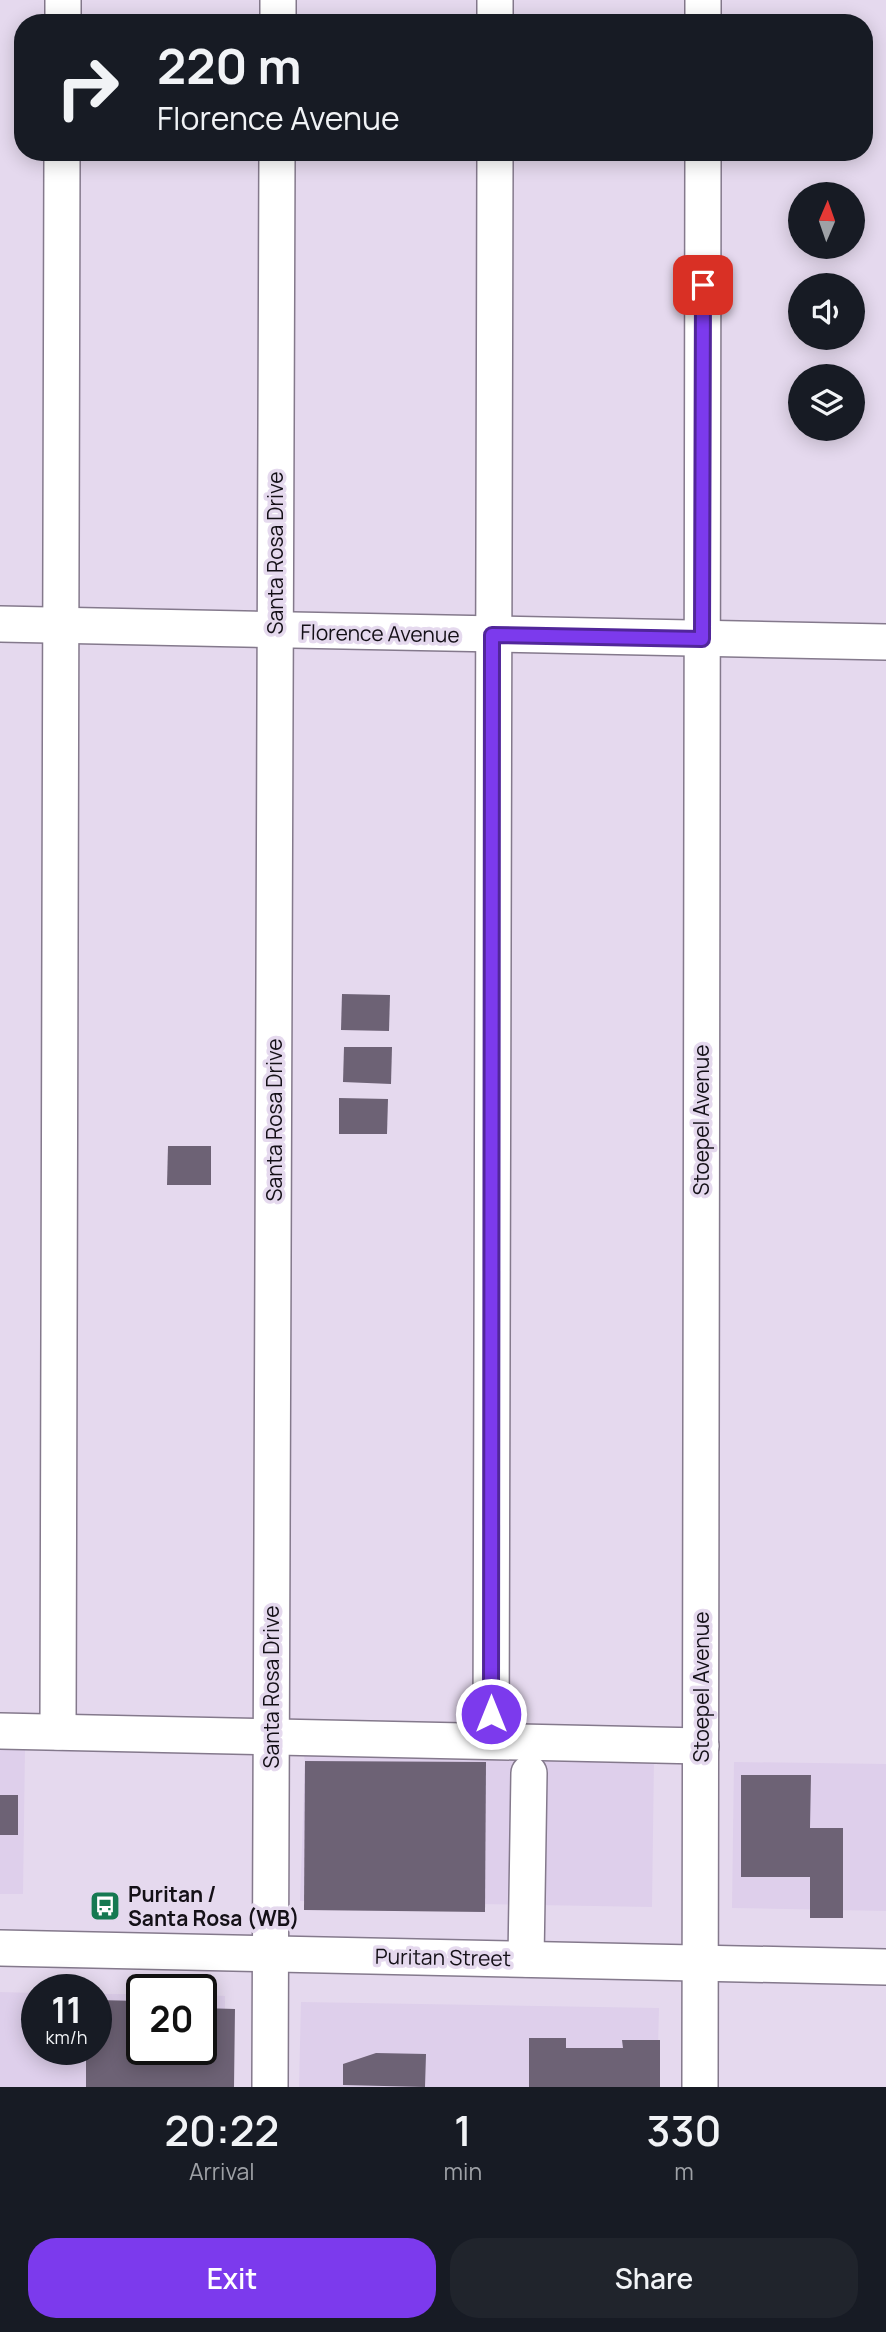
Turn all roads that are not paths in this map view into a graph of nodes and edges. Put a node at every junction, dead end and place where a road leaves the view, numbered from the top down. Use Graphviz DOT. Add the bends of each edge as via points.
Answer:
graph roads {
  1 [pos="62,161"];
  2 [pos="277,161"];
  3 [pos="495,161"];
  4 [pos="703,161"];
  5 [pos="0,624"];
  6 [pos="60,626"];
  7 [pos="275,631"];
  8 [pos="492,635"];
  9 [pos="702,639"];
  10 [pos="886,642"];
  11 [pos="0,1731"];
  12 [pos="58,1731"];
  13 [pos="271,1736"];
  14 [pos="491,1741"];
  15 [pos="701,1746"];
  16 [pos="529,1773"];
  17 [pos="0,1948"];
  18 [pos="270,1954"];
  19 [pos="526,1959"];
  20 [pos="700,1962"];
  21 [pos="886,1967"];
  22 [pos="270,2087"];
  23 [pos="699,2087"];
  1 -- 6 [label="street"];
  2 -- 7 [label="street, Santa Rosa Drive"];
  3 -- 8 [label="street"];
  4 -- 9 [label="street, Stoepel Avenue"];
  5 -- 6 [label="street, Florence Avenue"];
  6 -- 7 [label="street, Florence Avenue"];
  6 -- 12 [label="street"];
  7 -- 8 [label="street, Florence Avenue"];
  7 -- 13 [label="street, Santa Rosa Drive"];
  8 -- 9 [label="street, Florence Avenue"];
  8 -- 14 [label="street"];
  9 -- 10 [label="street, Florence Avenue"];
  9 -- 15 [label="street, Stoepel Avenue"];
  11 -- 12 [label="street"];
  12 -- 13 [label="street"];
  13 -- 14 [label="street"];
  13 -- 18 [label="street, Santa Rosa Drive"];
  14 -- 15 [label="street"];
  15 -- 20 [label="street, Stoepel Avenue"];
  16 -- 19 [label="street"];
  17 -- 18 [label="street, Puritan Street"];
  18 -- 19 [label="street, Puritan Street"];
  18 -- 22 [label="street, Santa Rosa Drive"];
  19 -- 20 [label="street, Puritan Street"];
  20 -- 21 [label="street, Puritan Street"];
  20 -- 23 [label="street, Stoepel Avenue"];
}
